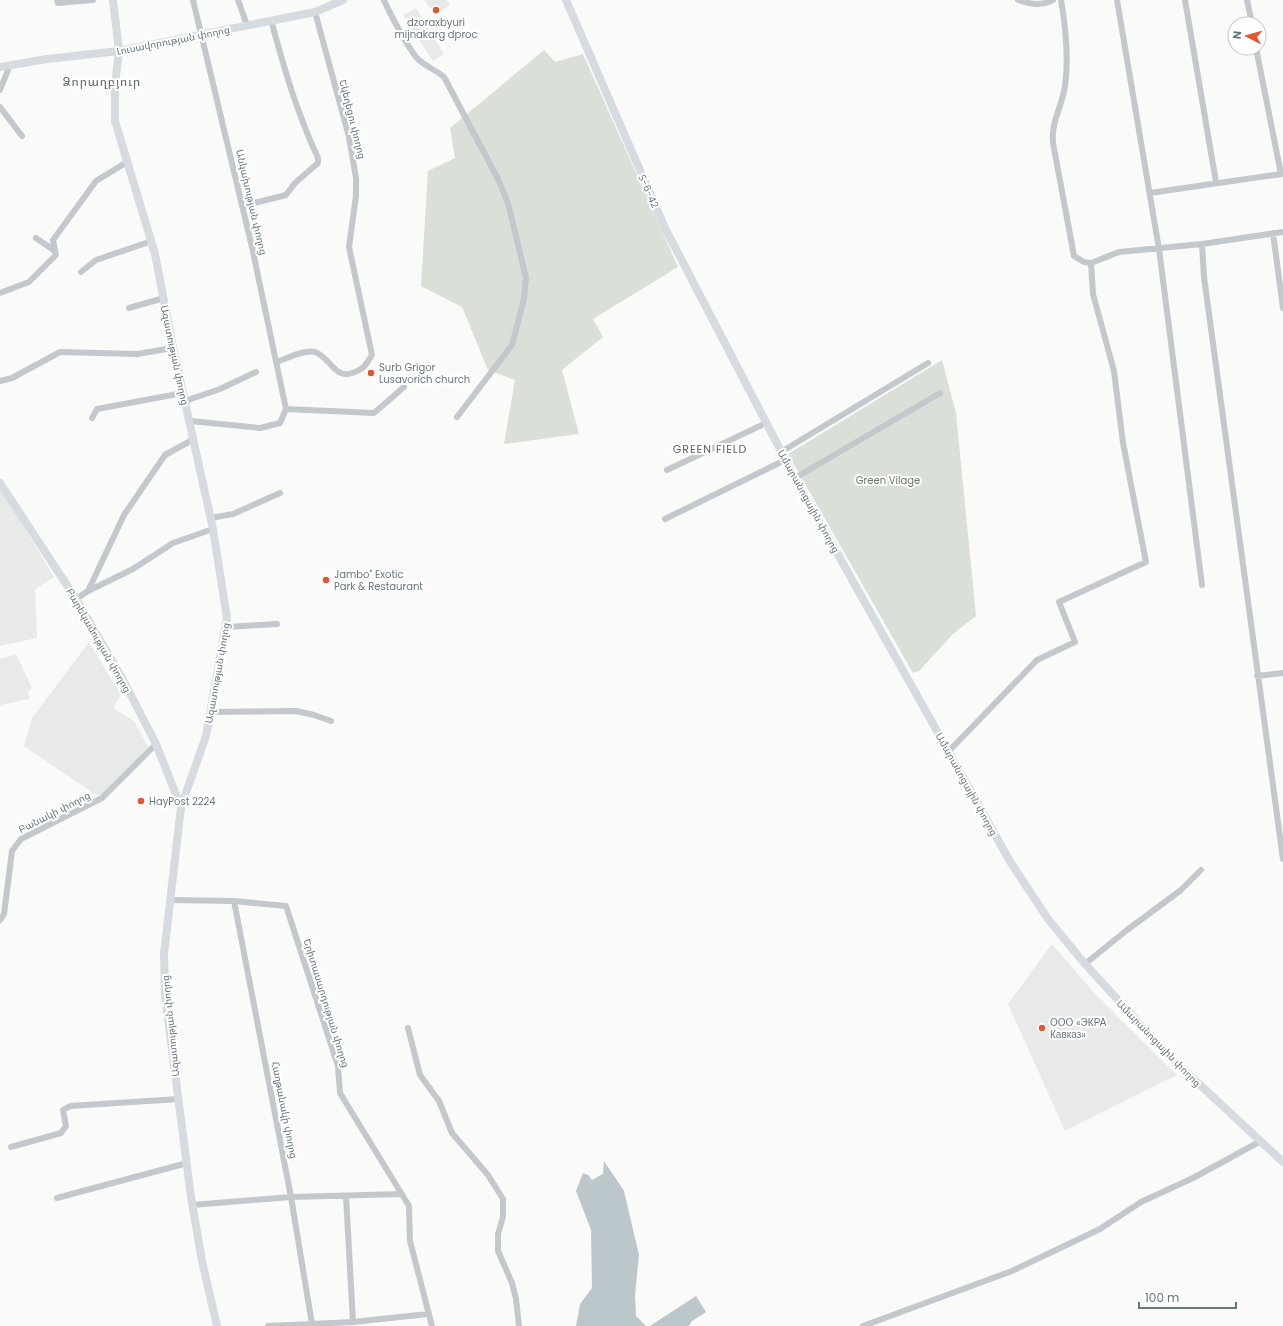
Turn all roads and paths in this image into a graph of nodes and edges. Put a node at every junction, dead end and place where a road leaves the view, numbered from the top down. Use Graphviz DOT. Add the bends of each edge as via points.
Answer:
graph roads {
  1 [pos="93,0"];
  2 [pos="113,0"];
  3 [pos="193,0"];
  4 [pos="238,0"];
  5 [pos="344,0"];
  6 [pos="384,0"];
  7 [pos="566,0"];
  8 [pos="1018,0"];
  9 [pos="1053,0"];
  10 [pos="1061,0"];
  11 [pos="1117,0"];
  12 [pos="1185,0"];
  13 [pos="1247,0"];
  14 [pos="57,2"];
  15 [pos="315,12"];
  16 [pos="1250,16"];
  17 [pos="272,20"];
  18 [pos="247,25"];
  19 [pos="202,34"];
  20 [pos="119,51"];
  21 [pos="1258,56"];
  22 [pos="10,65"];
  23 [pos="0,67"];
  24 [pos="0,90"];
  25 [pos="0,107"];
  26 [pos="22,136"];
  27 [pos="126,162"];
  28 [pos="1216,182"];
  29 [pos="1150,193"];
  30 [pos="243,206"];
  31 [pos="1283,232"];
  32 [pos="1273,234"];
  33 [pos="36,238"];
  34 [pos="152,241"];
  35 [pos="1202,244"];
  36 [pos="1159,249"];
  37 [pos="55,251"];
  38 [pos="1091,263"];
  39 [pos="81,272"];
  40 [pos="0,293"];
  41 [pos="164,298"];
  42 [pos="129,308"];
  43 [pos="1283,308"];
  44 [pos="173,348"];
  45 [pos="276,362"];
  46 [pos="928,363"];
  47 [pos="256,372"];
  48 [pos="742,377"];
  49 [pos="0,381"];
  50 [pos="404,387"];
  51 [pos="940,393"];
  52 [pos="184,397"];
  53 [pos="286,409"];
  54 [pos="457,417"];
  55 [pos="92,418"];
  56 [pos="190,421"];
  57 [pos="766,423"];
  58 [pos="194,440"];
  59 [pos="781,452"];
  60 [pos="786,460"];
  61 [pos="667,470"];
  62 [pos="795,478"];
  63 [pos="0,483"];
  64 [pos="280,493"];
  65 [pos="211,518"];
  66 [pos="664,519"];
  67 [pos="213,529"];
  68 [pos="1202,585"];
  69 [pos="88,591"];
  70 [pos="76,599"];
  71 [pos="278,624"];
  72 [pos="226,627"];
  73 [pos="1283,673"];
  74 [pos="1257,676"];
  75 [pos="210,712"];
  76 [pos="331,721"];
  77 [pos="156,744"];
  78 [pos="949,751"];
  79 [pos="181,807"];
  80 [pos="1283,860"];
  81 [pos="1201,870"];
  82 [pos="170,900"];
  83 [pos="234,901"];
  84 [pos="0,920"];
  85 [pos="1085,964"];
  86 [pos="408,1028"];
  87 [pos="178,1099"];
  88 [pos="1260,1141"];
  89 [pos="11,1147"];
  90 [pos="1283,1162"];
  91 [pos="187,1163"];
  92 [pos="402,1194"];
  93 [pos="346,1196"];
  94 [pos="291,1197"];
  95 [pos="57,1198"];
  96 [pos="192,1206"];
  97 [pos="428,1314"];
  98 [pos="353,1322"];
  99 [pos="312,1324"];
  100 [pos="217,1326"];
  101 [pos="268,1326"];
  102 [pos="432,1326"];
  103 [pos="519,1326"];
  104 [pos="863,1326"];
  1 -- 14 [label="street"];
  2 -- 20 [label="main road, Ազատության փողոց"];
  3 -- 19 [label="street, Անկախության փողոց"];
  4 -- 18 [label="street"];
  5 -- 15 [label="main road, Լուսավորության փողոց"];
  6 -- 54 [label="street" via="418,59 444,77 498,179 508,203 526,278 524,299 512,345"];
  7 -- 48 [label="main road, Տ-6-42 / Տ-6-42" via="666,230"];
  8 -- 9 [label="street" via="1027,4 1048,3"];
  10 -- 38 [label="street" via="1067,56 1065,88 1055,117 1053,143 1074,256"];
  11 -- 29 [label="street"];
  12 -- 28 [label="street"];
  13 -- 16 [label="street"];
  15 -- 17 [label="main road, Լուսավորության փողոց"];
  15 -- 45 [label="street, Եկեղեցու փողոց" via="349,137 356,178 349,247 372,355 362,370 346,376 339,374 315,352 305,352"];
  17 -- 18 [label="main road, Լուսավորության փողոց"];
  17 -- 30 [label="street" via="284,70 318,163 295,183 286,195"];
  18 -- 19 [label="main road, Լուսավորության փողոց"];
  19 -- 20 [label="main road, Լուսավորության փողոց"];
  19 -- 30 [label="street, Անկախության փողոց"];
  20 -- 22 [label="main road, Լուսավորության փողոց"];
  20 -- 27 [label="main road, Ազատության փողոց" via="115,84 115,121"];
  21 -- 28 [label="street" via="1281,174"];
  22 -- 23 [label="main road, Լուսավորության փողոց"];
  22 -- 24 [label="street"];
  25 -- 26 [label="street"];
  27 -- 34 [label="main road, Ազատության փողոց"];
  27 -- 37 [label="street" via="96,181 54,240"];
  28 -- 29 [label="street"];
  29 -- 36 [label="street"];
  30 -- 45 [label="street, Անկախության փողոց"];
  31 -- 32 [label="street"];
  32 -- 35 [label="street"];
  32 -- 43 [label="street"];
  33 -- 37 [label="street"];
  34 -- 39 [label="street" via="96,260"];
  34 -- 41 [label="main road, Ազատության փողոց"];
  35 -- 36 [label="street"];
  35 -- 74 [label="street" via="1204,277"];
  36 -- 38 [label="street" via="1119,252"];
  36 -- 68 [label="street"];
  37 -- 40 [label="street" via="56,255 29,282"];
  38 -- 78 [label="street" via="1093,294 1114,372 1123,443 1146,562 1059,602 1075,642 1037,660"];
  41 -- 42 [label="street"];
  41 -- 44 [label="main road, Ազատության փողոց"];
  44 -- 49 [label="street" via="137,354 60,352 12,378"];
  44 -- 52 [label="main road, Ազատության փողոց"];
  45 -- 53 [label="street, Անկախության փողոց"];
  46 -- 59 [label="street"];
  47 -- 52 [label="street" via="220,389"];
  48 -- 57 [label="main road, Ամարանոցային փողոց / Տ-6-42"];
  50 -- 53 [label="street" via="374,413"];
  51 -- 62 [label="street"];
  52 -- 55 [label="street" via="97,409"];
  52 -- 56 [label="main road, Ազատության փողոց"];
  53 -- 56 [label="street" via="280,423 260,428"];
  56 -- 58 [label="main road, Ազատության փողոց"];
  57 -- 59 [label="main road, Ամարանոցային փողոց / Տ-6-42"];
  57 -- 61 [label="street"];
  58 -- 65 [label="main road, Ազատության փողոց"];
  58 -- 69 [label="street" via="165,455 124,515"];
  59 -- 60 [label="main road, Ամարանոցային փողոց / Տ-6-42"];
  60 -- 62 [label="main road, Ամարանոցային փողոց / Տ-6-42"];
  60 -- 66 [label="street"];
  62 -- 78 [label="main road, Ամարանոցային փողոց / Տ-6-42"];
  63 -- 70 [label="main road, Բարեկամության փողոց"];
  64 -- 65 [label="street" via="233,514"];
  65 -- 67 [label="main road, Ազատության փողոց"];
  67 -- 69 [label="street" via="173,543 133,569"];
  67 -- 72 [label="main road, Ազատության փողոց" via="227,618"];
  69 -- 70 [label="street"];
  70 -- 77 [label="main road, Բարեկամության փողոց" via="122,678"];
  71 -- 72 [label="street"];
  72 -- 75 [label="main road, Ազատության փողոց"];
  73 -- 74 [label="street"];
  74 -- 80 [label="street"];
  75 -- 76 [label="street" via="296,711"];
  75 -- 79 [label="main road, Ազատության փողոց" via="206,736"];
  77 -- 79 [label="main road, Բարեկամության փողոց"];
  77 -- 84 [label="street, Բանակի փողոց" via="102,798 20,839 12,851 4,914"];
  78 -- 85 [label="main road, Ամարանոցային փողոց / Տ-6-42" via="1011,863 1048,919"];
  79 -- 82 [label="main road, Ազատության փողոց"];
  81 -- 85 [label="street" via="1181,890"];
  82 -- 83 [label="street"];
  82 -- 87 [label="main road, Ազատության փողոց" via="164,954 165,995"];
  83 -- 92 [label="street, Երիտասարդության փողոց" via="286,906 338,1066 340,1093"];
  83 -- 94 [label="street, Հաղթանակի փողոց"];
  85 -- 88 [label="main road, Ամարանոցային փողոց / Տ-6-42" via="1170,1057"];
  86 -- 103 [label="street" via="420,1076 439,1100 452,1133 488,1175 503,1199 498,1251 512,1283"];
  87 -- 89 [label="street" via="70,1106 63,1110 66,1126 61,1133"];
  87 -- 91 [label="main road, Ազատության փողոց"];
  88 -- 90 [label="main road, Տ-6-42"];
  88 -- 104 [label="street" via="1193,1178 1141,1202 1100,1229 1012,1271"];
  91 -- 95 [label="street"];
  91 -- 96 [label="main road, Ազատության փողոց"];
  92 -- 93 [label="street"];
  92 -- 97 [label="street, Երիտասարդության փողոց" via="408,1206 410,1241"];
  93 -- 94 [label="street"];
  93 -- 98 [label="street"];
  94 -- 96 [label="street"];
  94 -- 99 [label="street, Հաղթանակի փողոց"];
  96 -- 100 [label="main road, Ազատության փողոց"];
  97 -- 98 [label="street"];
  97 -- 102 [label="street, Երիտասարդության փողոց"];
  98 -- 99 [label="street"];
  99 -- 101 [label="street"];
}
